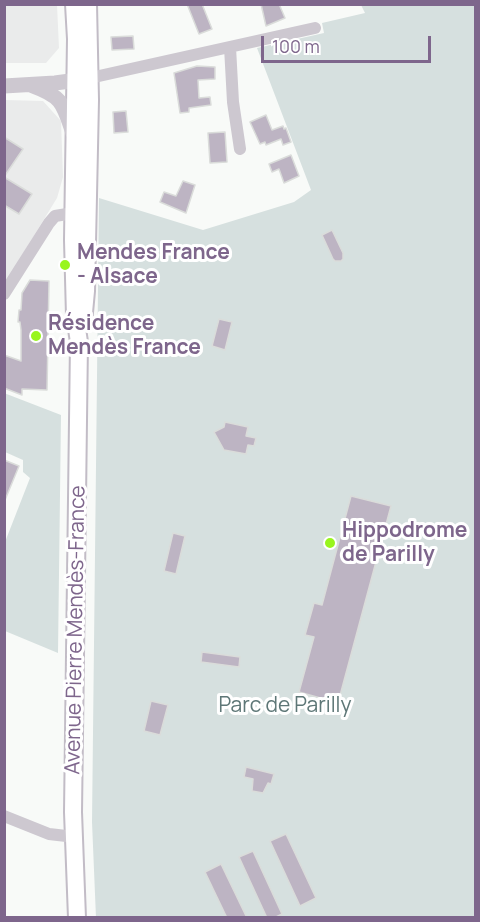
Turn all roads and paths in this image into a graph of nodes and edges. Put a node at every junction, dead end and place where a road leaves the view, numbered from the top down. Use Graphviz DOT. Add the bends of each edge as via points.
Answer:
graph roads {
  1 [pos="74,4"];
  2 [pos="88,4"];
  3 [pos="315,28"];
  4 [pos="230,47"];
  5 [pos="82,79"];
  6 [pos="27,85"];
  7 [pos="4,86"];
  8 [pos="74,136"];
  9 [pos="240,149"];
  10 [pos="73,213"];
  11 [pos="4,294"];
  12 [pos="80,317"];
  13 [pos="4,816"];
  14 [pos="75,837"];
  15 [pos="77,918"];
  1 -- 5 [label="main road"];
  2 -- 5 [label="main road"];
  3 -- 4 [label="street"];
  4 -- 5 [label="street"];
  4 -- 9 [label="street"];
  5 -- 6 [label="street"];
  5 -- 8 [label="main road"];
  5 -- 12 [label="main road"];
  6 -- 7 [label="street"];
  6 -- 8 [label="street" via="59,99"];
  8 -- 10 [label="main road"];
  10 -- 11 [label="street" via="55,216 49,223"];
  10 -- 12 [label="main road"];
  12 -- 14 [label="main road, Avenue Pierre Mendès-France"];
  13 -- 14 [label="street" via="49,834"];
  14 -- 15 [label="main road, Avenue Pierre Mendès-France"];
}
